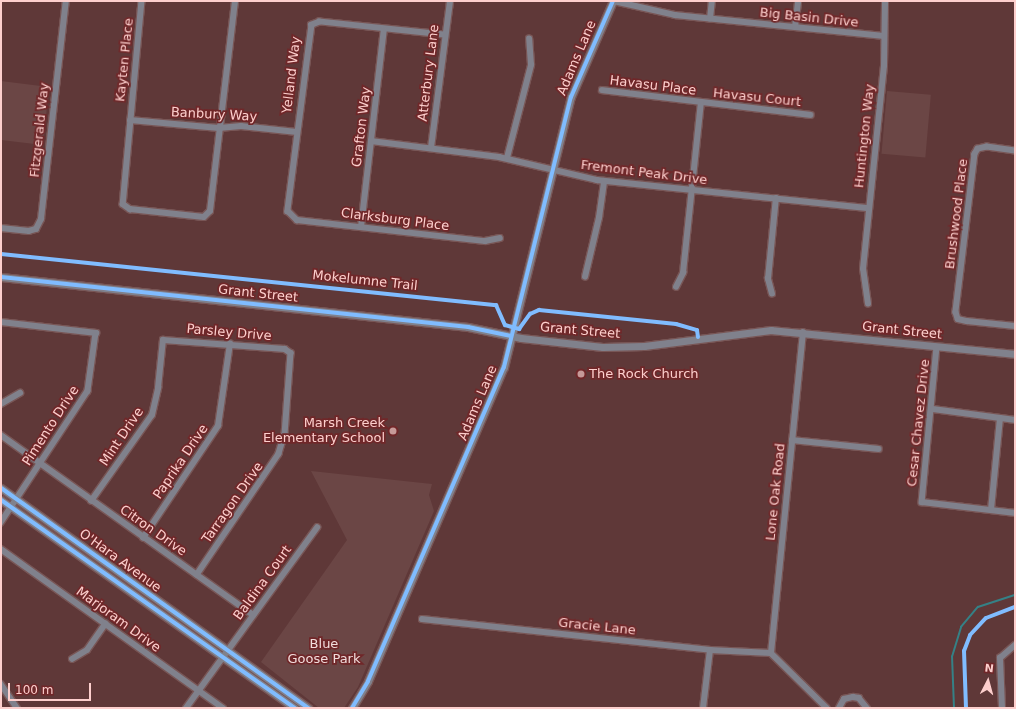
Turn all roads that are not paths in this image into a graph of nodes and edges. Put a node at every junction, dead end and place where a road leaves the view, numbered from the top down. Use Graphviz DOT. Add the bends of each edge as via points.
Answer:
graph roads {
  1 [pos="66,1"];
  2 [pos="142,1"];
  3 [pos="235,1"];
  4 [pos="450,1"];
  5 [pos="613,1"];
  6 [pos="712,1"];
  7 [pos="798,1"];
  8 [pos="884,1"];
  9 [pos="710,19"];
  10 [pos="796,27"];
  11 [pos="384,29"];
  12 [pos="444,35"];
  13 [pos="884,36"];
  14 [pos="529,39"];
  15 [pos="602,90"];
  16 [pos="701,103"];
  17 [pos="811,115"];
  18 [pos="130,120"];
  19 [pos="219,128"];
  20 [pos="297,132"];
  21 [pos="371,141"];
  22 [pos="431,148"];
  23 [pos="1015,151"];
  24 [pos="507,158"];
  25 [pos="553,170"];
  26 [pos="604,181"];
  27 [pos="692,190"];
  28 [pos="776,198"];
  29 [pos="869,208"];
  30 [pos="290,215"];
  31 [pos="361,227"];
  32 [pos="3,228"];
  33 [pos="500,238"];
  34 [pos="1,277"];
  35 [pos="585,277"];
  36 [pos="676,287"];
  37 [pos="772,294"];
  38 [pos="868,304"];
  39 [pos="1,322"];
  40 [pos="1015,326"];
  41 [pos="803,333"];
  42 [pos="511,336"];
  43 [pos="170,338"];
  44 [pos="230,344"];
  45 [pos="937,347"];
  46 [pos="285,349"];
  47 [pos="1015,354"];
  48 [pos="20,393"];
  49 [pos="1,404"];
  50 [pos="933,409"];
  51 [pos="1000,418"];
  52 [pos="1015,420"];
  53 [pos="1,435"];
  54 [pos="792,440"];
  55 [pos="879,449"];
  56 [pos="40,464"];
  57 [pos="1,488"];
  58 [pos="16,499"];
  59 [pos="1,500"];
  60 [pos="91,501"];
  61 [pos="11,507"];
  62 [pos="991,510"];
  63 [pos="1015,513"];
  64 [pos="1,523"];
  65 [pos="317,528"];
  66 [pos="143,538"];
  67 [pos="1,549"];
  68 [pos="197,575"];
  69 [pos="253,615"];
  70 [pos="422,618"];
  71 [pos="105,624"];
  72 [pos="1015,645"];
  73 [pos="710,650"];
  74 [pos="226,653"];
  75 [pos="771,653"];
  76 [pos="72,659"];
  77 [pos="1,684"];
  78 [pos="198,690"];
  79 [pos="17,708"];
  80 [pos="186,708"];
  81 [pos="223,708"];
  82 [pos="295,708"];
  83 [pos="308,708"];
  84 [pos="352,708"];
  85 [pos="703,708"];
  86 [pos="827,708"];
  87 [pos="839,708"];
  88 [pos="867,708"];
  89 [pos="1002,708"];
  1 -- 32 [label="street, Fitzgerald Way" via="41,219 36,229 29,231"];
  2 -- 18 [label="street, Kayten Place"];
  3 -- 19 [label="street"];
  4 -- 12 [label="street, Atterbury Lane"];
  5 -- 9 [label="street, Big Basin Drive" via="659,13"];
  5 -- 25 [label="street, Adams Lane" via="574,90"];
  6 -- 9 [label="street"];
  7 -- 10 [label="street"];
  8 -- 13 [label="street, Huntington Way"];
  9 -- 10 [label="street, Big Basin Drive"];
  10 -- 13 [label="street, Big Basin Drive"];
  11 -- 12 [label="street, Yelland Way"];
  11 -- 20 [label="street, Yelland Way" via="320,22 312,25"];
  11 -- 21 [label="street, Grafton Way"];
  12 -- 22 [label="street, Atterbury Lane"];
  13 -- 29 [label="street, Huntington Way" via="884,66"];
  14 -- 24 [label="street" via="531,65"];
  15 -- 16 [label="street, Havasu Place"];
  16 -- 17 [label="street, Havasu Court"];
  16 -- 27 [label="street"];
  18 -- 19 [label="street, Banbury Way"];
  18 -- 19 [label="street, Kayten Place" via="124,206 204,216 210,211"];
  19 -- 20 [label="street, Banbury Way" via="241,126"];
  20 -- 30 [label="street, Yelland Way"];
  21 -- 22 [label="street, Fremont Peak Drive"];
  21 -- 31 [label="street, Grafton Way"];
  22 -- 24 [label="street, Fremont Peak Drive"];
  23 -- 40 [label="street, Brushwood Place" via="987,147 978,149 975,154 958,319"];
  24 -- 25 [label="street, Fremont Peak Drive"];
  25 -- 26 [label="street, Fremont Peak Drive"];
  25 -- 42 [label="street, Adams Lane"];
  26 -- 27 [label="street, Fremont Peak Drive"];
  26 -- 35 [label="street" via="600,218"];
  27 -- 28 [label="street, Fremont Peak Drive"];
  27 -- 36 [label="street" via="683,273"];
  28 -- 29 [label="street, Fremont Peak Drive"];
  28 -- 37 [label="street" via="768,280"];
  29 -- 38 [label="street, Huntington Way" via="863,269"];
  30 -- 31 [label="street, Clarksburg Place" via="297,220"];
  31 -- 33 [label="street, Clarksburg Place" via="485,241"];
  34 -- 42 [label="street, Grant Street" via="460,326"];
  39 -- 56 [label="street, Pimento Drive" via="96,333 88,391"];
  41 -- 42 [label="street, Grant Street" via="742,331 623,347"];
  41 -- 45 [label="street, Grant Street"];
  41 -- 54 [label="street, Lone Oak Road"];
  42 -- 84 [label="street, Adams Lane" via="497,386 368,681"];
  43 -- 44 [label="street, Parsley Drive"];
  43 -- 60 [label="street, Mint Drive" via="163,340 160,346 158,388 152,415"];
  44 -- 46 [label="street, Parsley Drive"];
  44 -- 66 [label="street, Paprika Drive" via="218,426"];
  45 -- 47 [label="street, Grant Street"];
  45 -- 50 [label="street, Cesar Chavez Drive"];
  46 -- 68 [label="street, Tarragon Drive" via="293,358 285,434 278,454"];
  48 -- 49 [label="street"];
  50 -- 51 [label="street"];
  50 -- 62 [label="street, Cesar Chavez Drive" via="922,502"];
  51 -- 52 [label="street"];
  51 -- 62 [label="street"];
  53 -- 56 [label="street, Citron Drive"];
  54 -- 55 [label="street"];
  54 -- 75 [label="street, Lone Oak Road"];
  56 -- 58 [label="street, Pimento Drive"];
  56 -- 60 [label="street, Citron Drive"];
  57 -- 58 [label="street, O'Hara Avenue"];
  58 -- 61 [label="street, Pimento Drive"];
  58 -- 74 [label="street, O'Hara Avenue"];
  59 -- 61 [label="street, O'Hara Avenue"];
  60 -- 66 [label="street, Citron Drive"];
  61 -- 64 [label="street, Pimento Drive"];
  61 -- 74 [label="street, O'Hara Avenue"];
  62 -- 63 [label="street"];
  65 -- 69 [label="street, Baldina Court"];
  66 -- 68 [label="street, Citron Drive"];
  67 -- 71 [label="street, Marjoram Drive"];
  68 -- 69 [label="street, Citron Drive"];
  69 -- 74 [label="street, Baldina Court"];
  70 -- 73 [label="street, Gracie Lane"];
  71 -- 76 [label="street" via="86,650"];
  71 -- 78 [label="street, Marjoram Drive"];
  72 -- 89 [label="street" via="1000,658"];
  73 -- 75 [label="street, Gracie Lane"];
  73 -- 85 [label="street"];
  74 -- 78 [label="street, Baldina Court"];
  74 -- 82 [label="street, O'Hara Avenue"];
  74 -- 83 [label="street, O'Hara Avenue"];
  75 -- 86 [label="street"];
  77 -- 79 [label="street"];
  78 -- 80 [label="street, Baldina Court"];
  78 -- 81 [label="street, Marjoram Drive"];
  87 -- 88 [label="street" via="844,699 853,697 859,698"];
}
